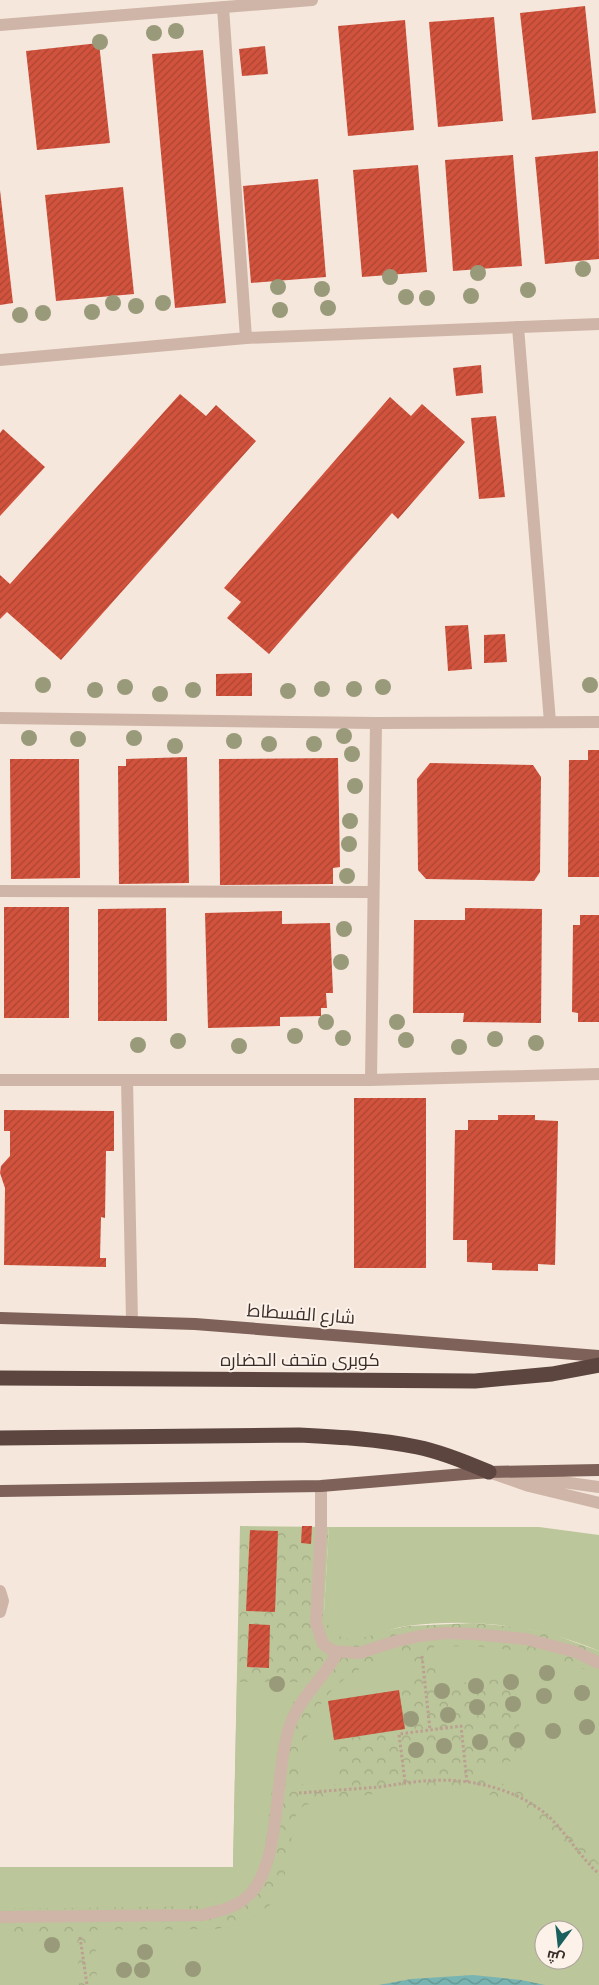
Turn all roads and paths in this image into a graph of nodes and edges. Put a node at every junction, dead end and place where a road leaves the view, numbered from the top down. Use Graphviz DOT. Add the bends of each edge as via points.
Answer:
graph roads {
  1 [pos="312,0"];
  2 [pos="155,6"];
  3 [pos="223,7"];
  4 [pos="0,25"];
  5 [pos="599,324"];
  6 [pos="518,327"];
  7 [pos="246,338"];
  8 [pos="0,360"];
  9 [pos="0,718"];
  10 [pos="550,722"];
  11 [pos="599,722"];
  12 [pos="376,723"];
  13 [pos="0,891"];
  14 [pos="374,892"];
  15 [pos="599,1074"];
  16 [pos="0,1080"];
  17 [pos="127,1080"];
  18 [pos="371,1080"];
  19 [pos="0,1318"];
  20 [pos="132,1322"];
  21 [pos="599,1356"];
  22 [pos="599,1364"];
  23 [pos="0,1378"];
  24 [pos="0,1438"];
  25 [pos="599,1470"];
  26 [pos="489,1472"];
  27 [pos="321,1486"];
  28 [pos="599,1487"];
  29 [pos="0,1491"];
  30 [pos="599,1503"];
  31 [pos="0,1592"];
  32 [pos="0,1612"];
  33 [pos="420,1636"];
  34 [pos="338,1652"];
  35 [pos="599,1663"];
  36 [pos="430,1730"];
  37 [pos="405,1782"];
  38 [pos="467,1782"];
  39 [pos="277,1795"];
  40 [pos="599,1874"];
  41 [pos="78,1916"];
  42 [pos="0,1917"];
  43 [pos="87,1985"];
  1 -- 3 [label="street"];
  2 -- 3 [label="street"];
  2 -- 4 [label="street"];
  3 -- 7 [label="street"];
  5 -- 6 [label="street"];
  6 -- 7 [label="street"];
  6 -- 10 [label="street"];
  7 -- 8 [label="street"];
  9 -- 12 [label="street"];
  10 -- 11 [label="street"];
  10 -- 12 [label="street"];
  12 -- 14 [label="street"];
  13 -- 14 [label="street"];
  14 -- 18 [label="street"];
  15 -- 18 [label="street"];
  16 -- 17 [label="street"];
  17 -- 18 [label="street"];
  17 -- 20 [label="street"];
  19 -- 20 [label="main road, شارع الفسطاط"];
  20 -- 21 [label="main road, شارع الفسطاط" via="232,1326"];
  22 -- 23 [label="highway, كوبرى متحف الحضاره" via="552,1374 475,1381"];
  24 -- 26 [label="highway" via="340,1437 418,1447"];
  25 -- 26 [label="main road"];
  26 -- 27 [label="main road"];
  26 -- 28 [label="street"];
  26 -- 30 [label="street" via="553,1493"];
  27 -- 29 [label="main road"];
  27 -- 34 [label="street" via="316,1623 324,1644"];
  31 -- 32 [label="street" via="3,1600"];
  33 -- 34 [label="street" via="359,1653"];
  33 -- 35 [label="street" via="445,1633 526,1639 576,1652"];
  33 -- 36 [label="path"];
  34 -- 39 [label="street" via="290,1723 282,1750"];
  36 -- 37 [label="path" via="399,1734"];
  36 -- 38 [label="path" via="461,1726"];
  37 -- 38 [label="path"];
  37 -- 39 [label="path"];
  38 -- 40 [label="path" via="508,1792 544,1813"];
  39 -- 41 [label="street" via="270,1854 263,1876 250,1894 231,1908 202,1915"];
  41 -- 42 [label="street"];
  41 -- 43 [label="path"];
}
